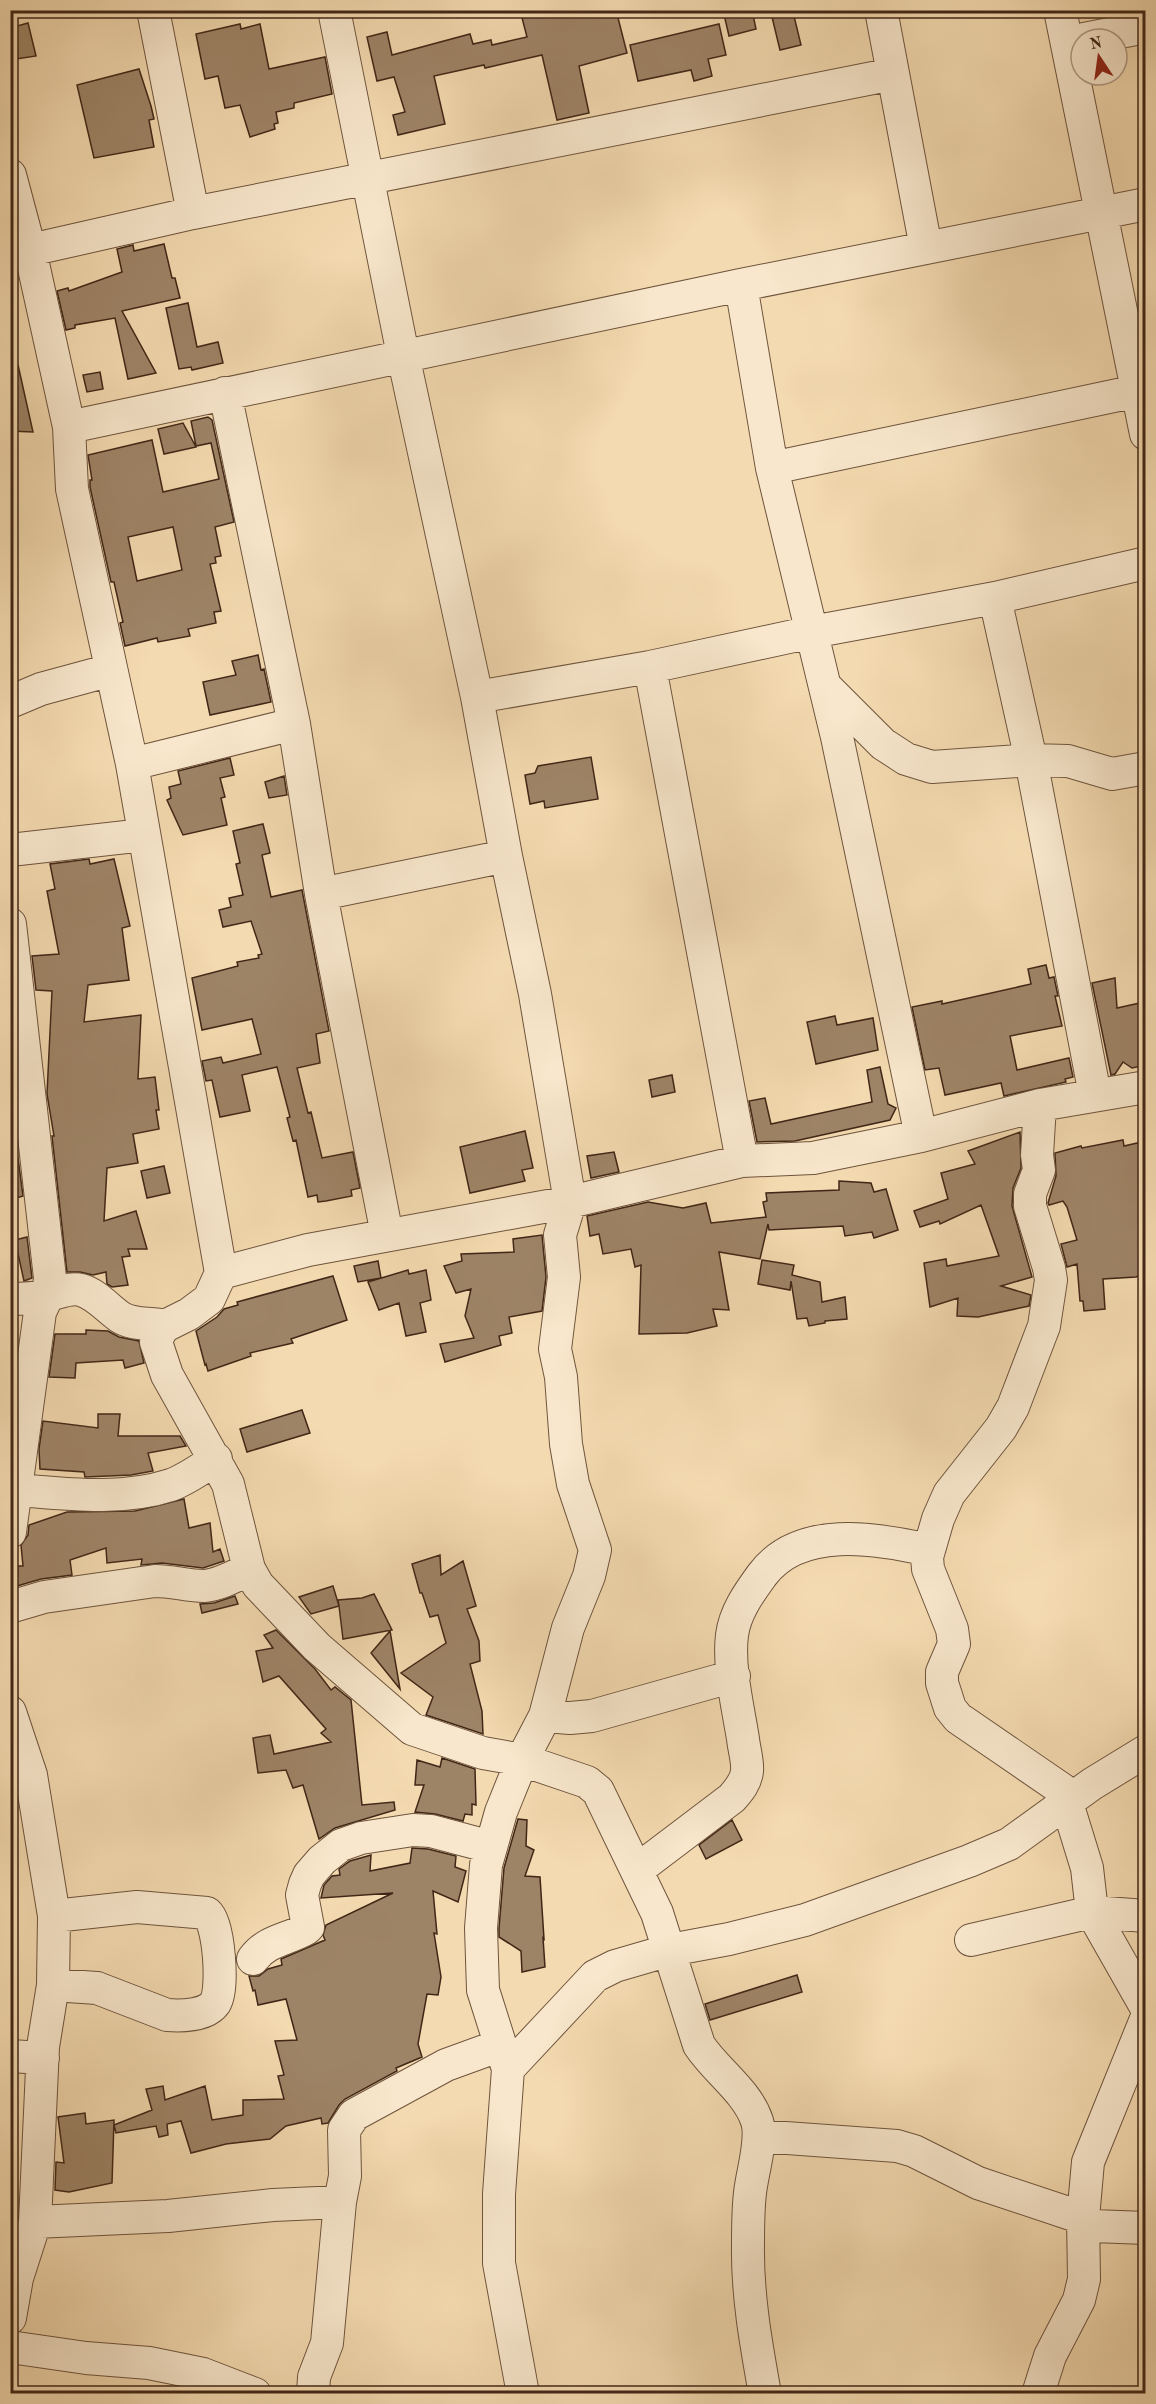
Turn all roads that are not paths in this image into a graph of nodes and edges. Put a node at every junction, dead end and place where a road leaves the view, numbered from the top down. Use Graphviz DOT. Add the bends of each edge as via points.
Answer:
graph roads {
  1 [pos="153,10"];
  2 [pos="334,10"];
  3 [pos="881,10"];
  4 [pos="1060,10"];
  5 [pos="1070,27"];
  6 [pos="1146,27"];
  7 [pos="1129,30"];
  8 [pos="893,74"];
  9 [pos="1084,87"];
  10 [pos="10,175"];
  11 [pos="369,179"];
  12 [pos="1146,204"];
  13 [pos="193,213"];
  14 [pos="1101,213"];
  15 [pos="926,248"];
  16 [pos="30,250"];
  17 [pos="741,285"];
  18 [pos="403,355"];
  19 [pos="1137,391"];
  20 [pos="225,393"];
  21 [pos="69,427"];
  22 [pos="1146,435"];
  23 [pos="772,468"];
  24 [pos="1146,563"];
  25 [pos="995,598"];
  26 [pos="812,632"];
  27 [pos="650,667"];
  28 [pos="111,670"];
  29 [pos="825,686"];
  30 [pos="477,697"];
  31 [pos="10,702"];
  32 [pos="294,724"];
  33 [pos="1031,760"];
  34 [pos="132,764"];
  35 [pos="1146,768"];
  36 [pos="144,835"];
  37 [pos="10,850"];
  38 [pos="506,856"];
  39 [pos="321,894"];
  40 [pos="10,924"];
  41 [pos="1146,1088"];
  42 [pos="1095,1095"];
  43 [pos="1040,1106"];
  44 [pos="921,1136"];
  45 [pos="742,1161"];
  46 [pos="570,1202"];
  47 [pos="387,1234"];
  48 [pos="221,1273"];
  49 [pos="48,1295"];
  50 [pos="10,1299"];
  51 [pos="165,1326"];
  52 [pos="216,1459"];
  53 [pos="15,1494"];
  54 [pos="10,1532"];
  55 [pos="928,1550"];
  56 [pos="249,1569"];
  57 [pos="10,1607"];
  58 [pos="734,1676"];
  59 [pos="10,1712"];
  60 [pos="545,1716"];
  61 [pos="1146,1751"];
  62 [pos="522,1760"];
  63 [pos="1068,1802"];
  64 [pos="491,1847"];
  65 [pos="637,1870"];
  66 [pos="1092,1912"];
  67 [pos="54,1916"];
  68 [pos="1146,1916"];
  69 [pos="971,1940"];
  70 [pos="670,1950"];
  71 [pos="253,1959"];
  72 [pos="53,1985"];
  73 [pos="1146,2007"];
  74 [pos="1146,2019"];
  75 [pos="10,2056"];
  76 [pos="505,2057"];
  77 [pos="43,2058"];
  78 [pos="759,2136"];
  79 [pos="340,2202"];
  80 [pos="1083,2218"];
  81 [pos="34,2222"];
  82 [pos="1146,2228"];
  83 [pos="14,2278"];
  84 [pos="10,2318"];
  85 [pos="10,2347"];
  86 [pos="255,2394"];
  87 [pos="313,2394"];
  88 [pos="523,2394"];
  89 [pos="765,2394"];
  90 [pos="1038,2394"];
  1 -- 13 [label="street"];
  2 -- 11 [label="street"];
  3 -- 8 [label="street"];
  4 -- 5 [label="street"];
  6 -- 7 [label="street"];
  8 -- 11 [label="street"];
  8 -- 15 [label="street"];
  9 -- 14 [label="street"];
  10 -- 16 [label="street"];
  11 -- 13 [label="street"];
  11 -- 18 [label="street"];
  12 -- 14 [label="street"];
  13 -- 16 [label="street"];
  14 -- 15 [label="street"];
  14 -- 19 [label="street"];
  15 -- 17 [label="street"];
  16 -- 21 [label="street"];
  17 -- 18 [label="street"];
  17 -- 23 [label="street"];
  18 -- 20 [label="street"];
  18 -- 30 [label="street"];
  19 -- 22 [label="street"];
  19 -- 23 [label="street"];
  20 -- 21 [label="street"];
  20 -- 32 [label="street"];
  21 -- 28 [label="street" via="72,489"];
  23 -- 26 [label="street"];
  24 -- 25 [label="street"];
  25 -- 26 [label="street"];
  25 -- 33 [label="street"];
  26 -- 27 [label="street"];
  26 -- 29 [label="street"];
  27 -- 30 [label="street"];
  27 -- 45 [label="street"];
  28 -- 31 [label="street" via="40,689"];
  28 -- 34 [label="street"];
  29 -- 33 [label="street" via="883,744 906,759 932,767"];
  29 -- 44 [label="street"];
  30 -- 38 [label="street"];
  32 -- 34 [label="street"];
  32 -- 39 [label="street"];
  33 -- 35 [label="street" via="1068,761 1112,774"];
  33 -- 42 [label="street"];
  34 -- 36 [label="street"];
  36 -- 37 [label="street"];
  36 -- 48 [label="street"];
  38 -- 39 [label="street"];
  38 -- 46 [label="street" via="535,994"];
  39 -- 47 [label="street"];
  40 -- 49 [label="street" via="50,1278"];
  41 -- 42 [label="street"];
  42 -- 43 [label="street"];
  43 -- 44 [label="street"];
  43 -- 55 [label="street" via="1039,1170 1030,1206 1051,1280 1044,1326 1013,1407 949,1494"];
  44 -- 45 [label="street" via="813,1158"];
  45 -- 46 [label="street"];
  46 -- 47 [label="street"];
  46 -- 60 [label="street" via="560,1235 564,1277 555,1349 573,1484 595,1550 568,1628"];
  47 -- 48 [label="street"];
  48 -- 51 [label="street" via="209,1299"];
  49 -- 50 [label="street"];
  49 -- 51 [label="street" via="80,1290 134,1323"];
  49 -- 53 [label="street" via="40,1312"];
  51 -- 52 [label="street" via="156,1342 158,1352 167,1375"];
  52 -- 53 [label="street" via="172,1484 139,1492"];
  52 -- 56 [label="street" via="230,1492"];
  53 -- 54 [label="street"];
  55 -- 58 [label="street" via="895,1542 823,1540 790,1551 768,1567 744,1599 732,1635"];
  55 -- 63 [label="street" via="928,1569 952,1629 954,1644 942,1672 943,1691 950,1708 958,1718 1061,1788"];
  56 -- 57 [label="street" via="204,1586 156,1581 44,1597"];
  56 -- 62 [label="street" via="264,1593 317,1647 412,1730 483,1754"];
  58 -- 60 [label="street" via="592,1716"];
  58 -- 65 [label="street" via="747,1772 742,1787"];
  59 -- 67 [label="street" via="31,1775"];
  60 -- 62 [label="street"];
  61 -- 63 [label="street"];
  62 -- 64 [label="street"];
  62 -- 65 [label="street" via="587,1782 598,1791"];
  63 -- 66 [label="street" via="1087,1868"];
  63 -- 70 [label="street" via="1009,1844 969,1861 805,1920"];
  64 -- 71 [label="street" via="413,1830 341,1845 322,1860 305,1884 302,1895 308,1927 273,1941"];
  64 -- 76 [label="street" via="481,1928 483,1990"];
  65 -- 70 [label="street"];
  66 -- 68 [label="street"];
  66 -- 69 [label="street"];
  66 -- 73 [label="street"];
  67 -- 72 [label="street"];
  67 -- 72 [label="street" via="137,1907 207,1913 214,1926 220,1980 215,2003 201,2012 177,2016 97,1988"];
  70 -- 76 [label="street" via="603,1971"];
  70 -- 78 [label="street" via="699,2045 753,2109"];
  72 -- 77 [label="street"];
  74 -- 80 [label="street" via="1088,2162"];
  75 -- 77 [label="street"];
  76 -- 79 [label="street" via="446,2065 354,2115 344,2130 345,2176"];
  76 -- 88 [label="street" via="499,2263"];
  77 -- 81 [label="street"];
  78 -- 80 [label="street" via="897,2146 978,2183"];
  78 -- 89 [label="street" via="750,2193 749,2293"];
  79 -- 81 [label="street"];
  79 -- 87 [label="street" via="327,2343 314,2377"];
  80 -- 82 [label="street" via="1094,2226"];
  80 -- 90 [label="street" via="1084,2279 1079,2300 1050,2356"];
  81 -- 83 [label="street"];
  83 -- 84 [label="street"];
  85 -- 86 [label="street" via="149,2363 203,2374"];
}
